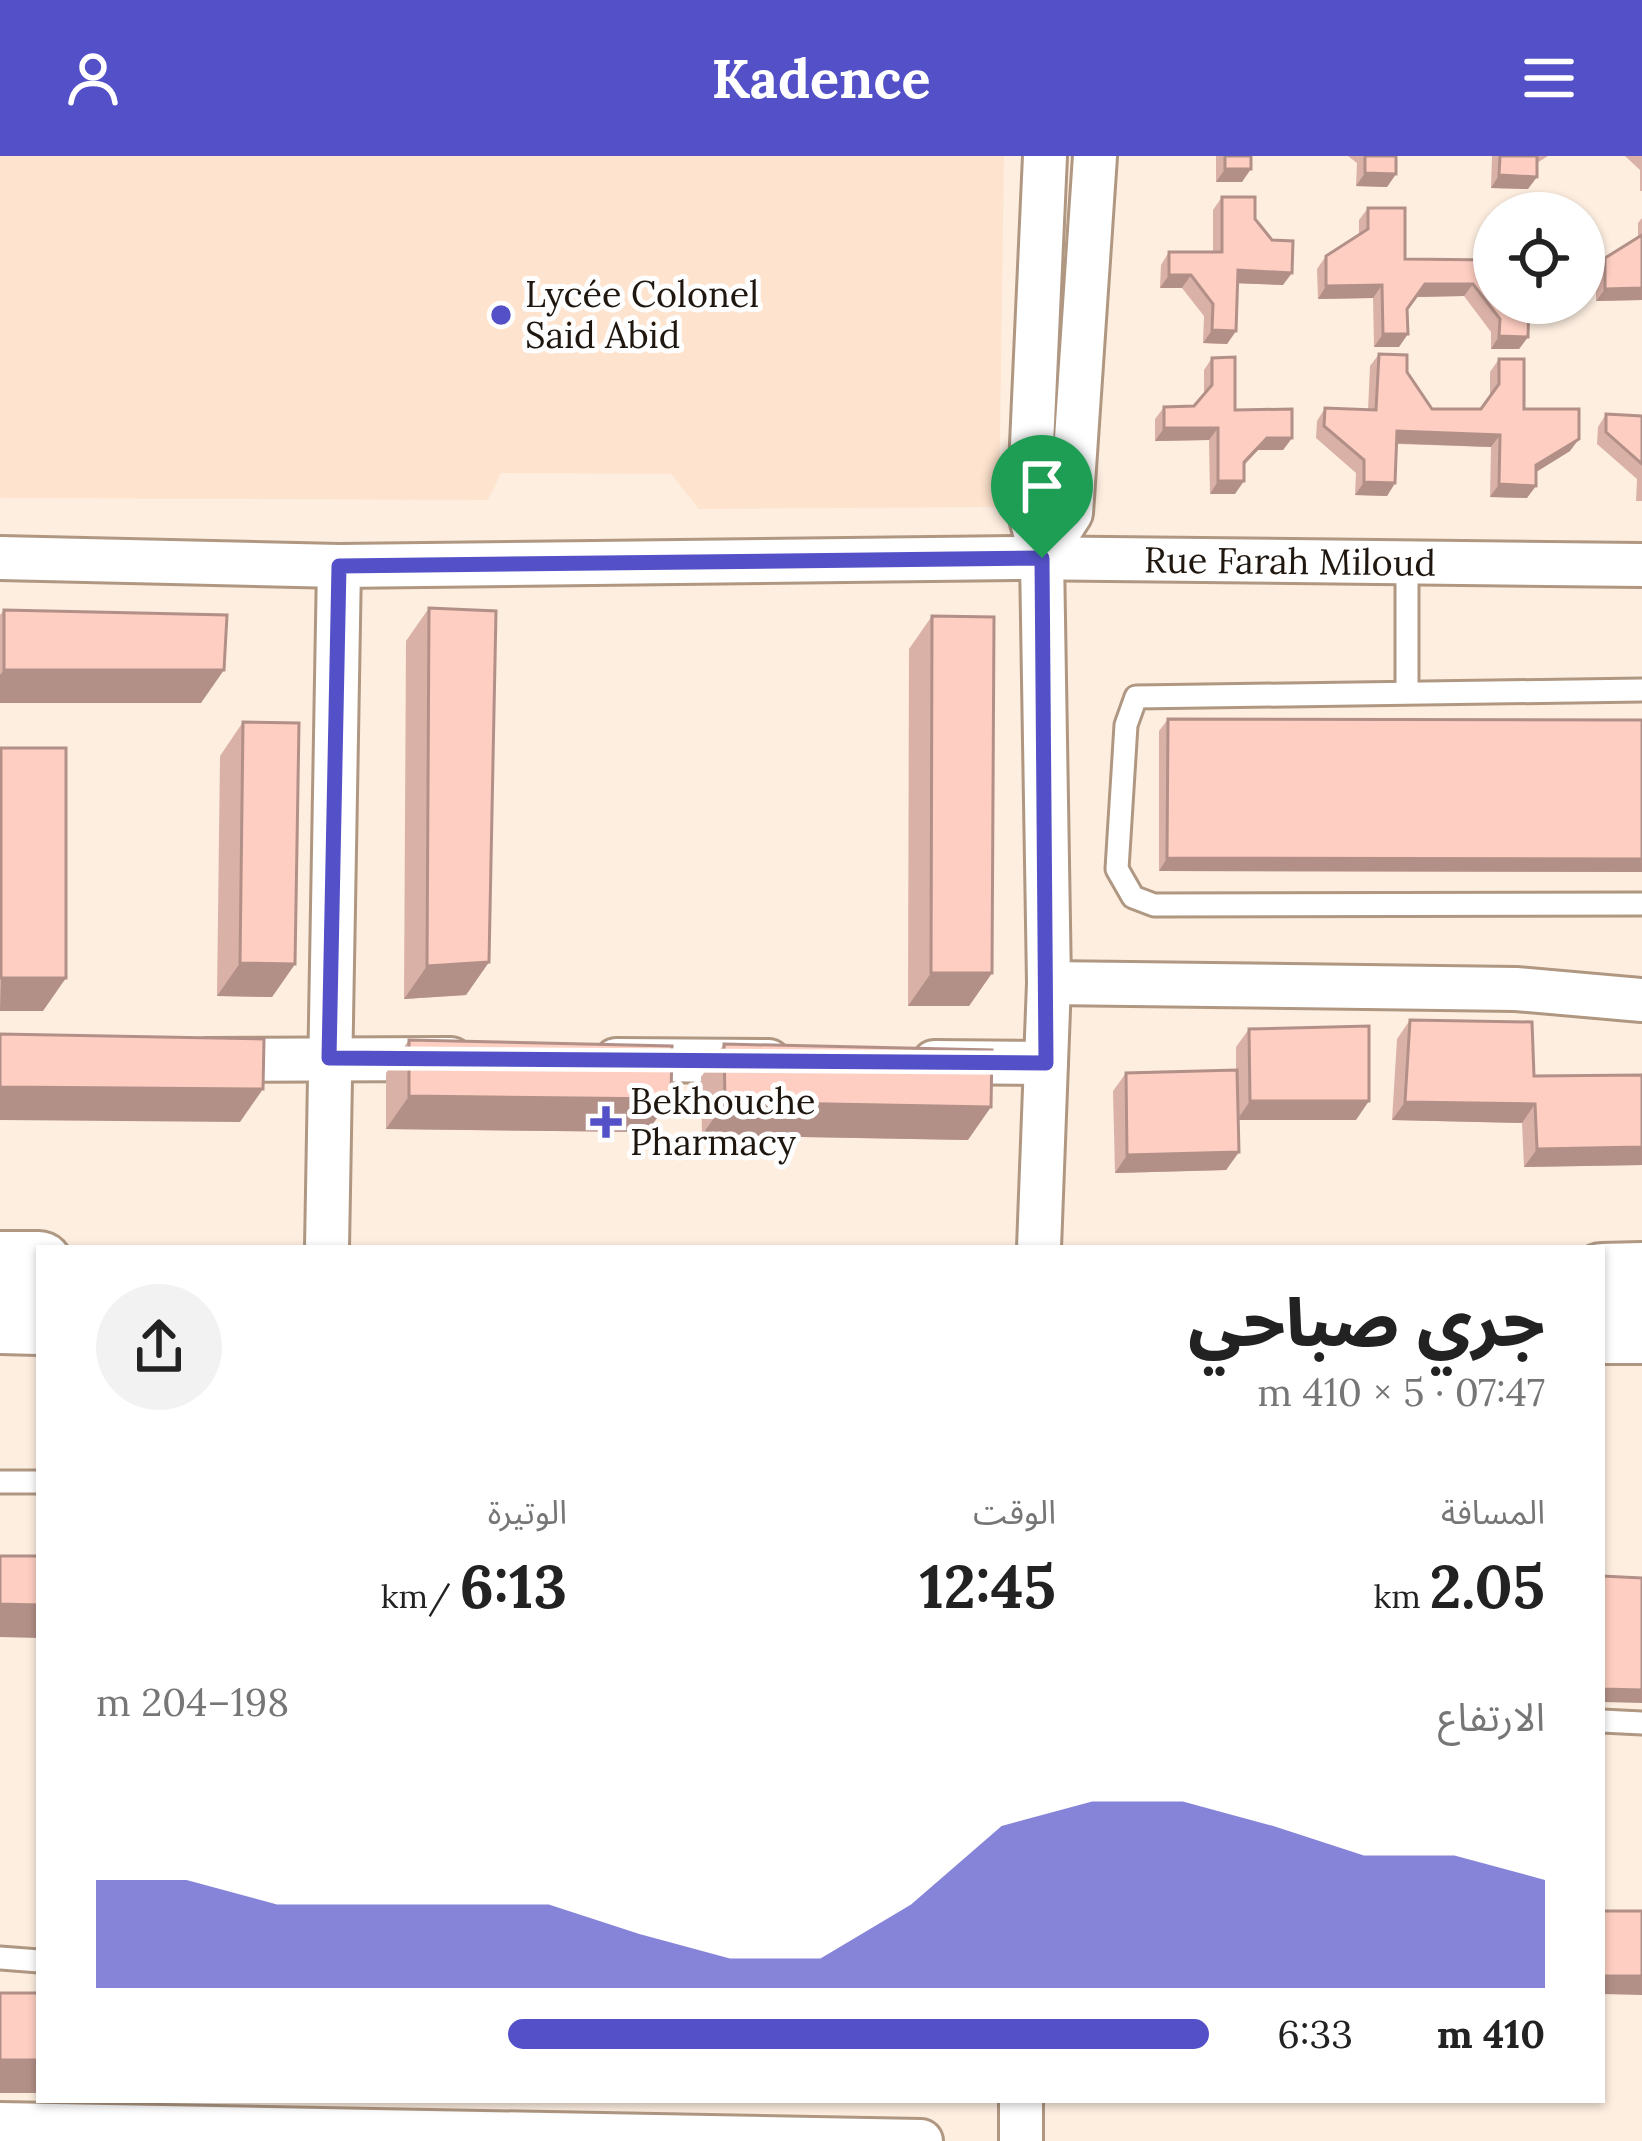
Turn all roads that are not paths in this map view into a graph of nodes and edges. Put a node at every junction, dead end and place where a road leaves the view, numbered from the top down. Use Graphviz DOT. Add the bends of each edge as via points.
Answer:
graph roads {
  1 [pos="1045,156"];
  2 [pos="1095,156"];
  3 [pos="0,558"];
  4 [pos="1042,558"];
  5 [pos="1642,565"];
  6 [pos="339,566"];
  7 [pos="1407,566"];
  8 [pos="1642,689"];
  9 [pos="1407,692"];
  10 [pos="1642,904"];
  11 [pos="1049,983"];
  12 [pos="1642,1000"];
  13 [pos="329,1058"];
  14 [pos="176,1060"];
  15 [pos="496,1060"];
  16 [pos="568,1060"];
  17 [pos="807,1062"];
  18 [pos="903,1062"];
  19 [pos="1046,1063"];
  20 [pos="326,1245"];
  21 [pos="1039,1245"];
  22 [pos="0,1265"];
  23 [pos="36,1265"];
  24 [pos="1605,1276"];
  25 [pos="1642,1276"];
  26 [pos="0,1321"];
  27 [pos="36,1321"];
  28 [pos="1605,1330"];
  29 [pos="1642,1330"];
  30 [pos="0,1482"];
  31 [pos="36,1482"];
  32 [pos="1605,1721"];
  33 [pos="1642,1723"];
  34 [pos="0,1958"];
  35 [pos="36,1960"];
  36 [pos="1021,2103"];
  37 [pos="335,2114"];
  38 [pos="0,2124"];
  39 [pos="921,2141"];
  40 [pos="1021,2141"];
  1 -- 4 [label="street" via="1029,511"];
  2 -- 4 [label="street" via="1071,513"];
  3 -- 6 [label="street, Rue Farah Miloud"];
  4 -- 6 [label="street, Rue Farah Miloud"];
  4 -- 7 [label="street, Rue Farah Miloud"];
  4 -- 11 [label="street"];
  5 -- 7 [label="street, Rue Farah Miloud"];
  6 -- 13 [label="street"];
  7 -- 9 [label="lane"];
  8 -- 9 [label="lane"];
  9 -- 10 [label="lane" via="1136,697 1126,725 1122,884 1154,905"];
  11 -- 12 [label="street" via="1516,989"];
  11 -- 19 [label="street"];
  13 -- 14 [label="street"];
  13 -- 15 [label="street"];
  13 -- 20 [label="street"];
  16 -- 17 [label="street"];
  18 -- 19 [label="street"];
  19 -- 21 [label="street"];
  22 -- 23 [label="main road"];
  24 -- 25 [label="main road"];
  26 -- 27 [label="main road"];
  28 -- 29 [label="main road"];
  30 -- 31 [label="lane"];
  32 -- 33 [label="lane"];
  34 -- 35 [label="lane"];
  36 -- 40 [label="street"];
  37 -- 38 [label="street"];
  37 -- 39 [label="street"];
}
